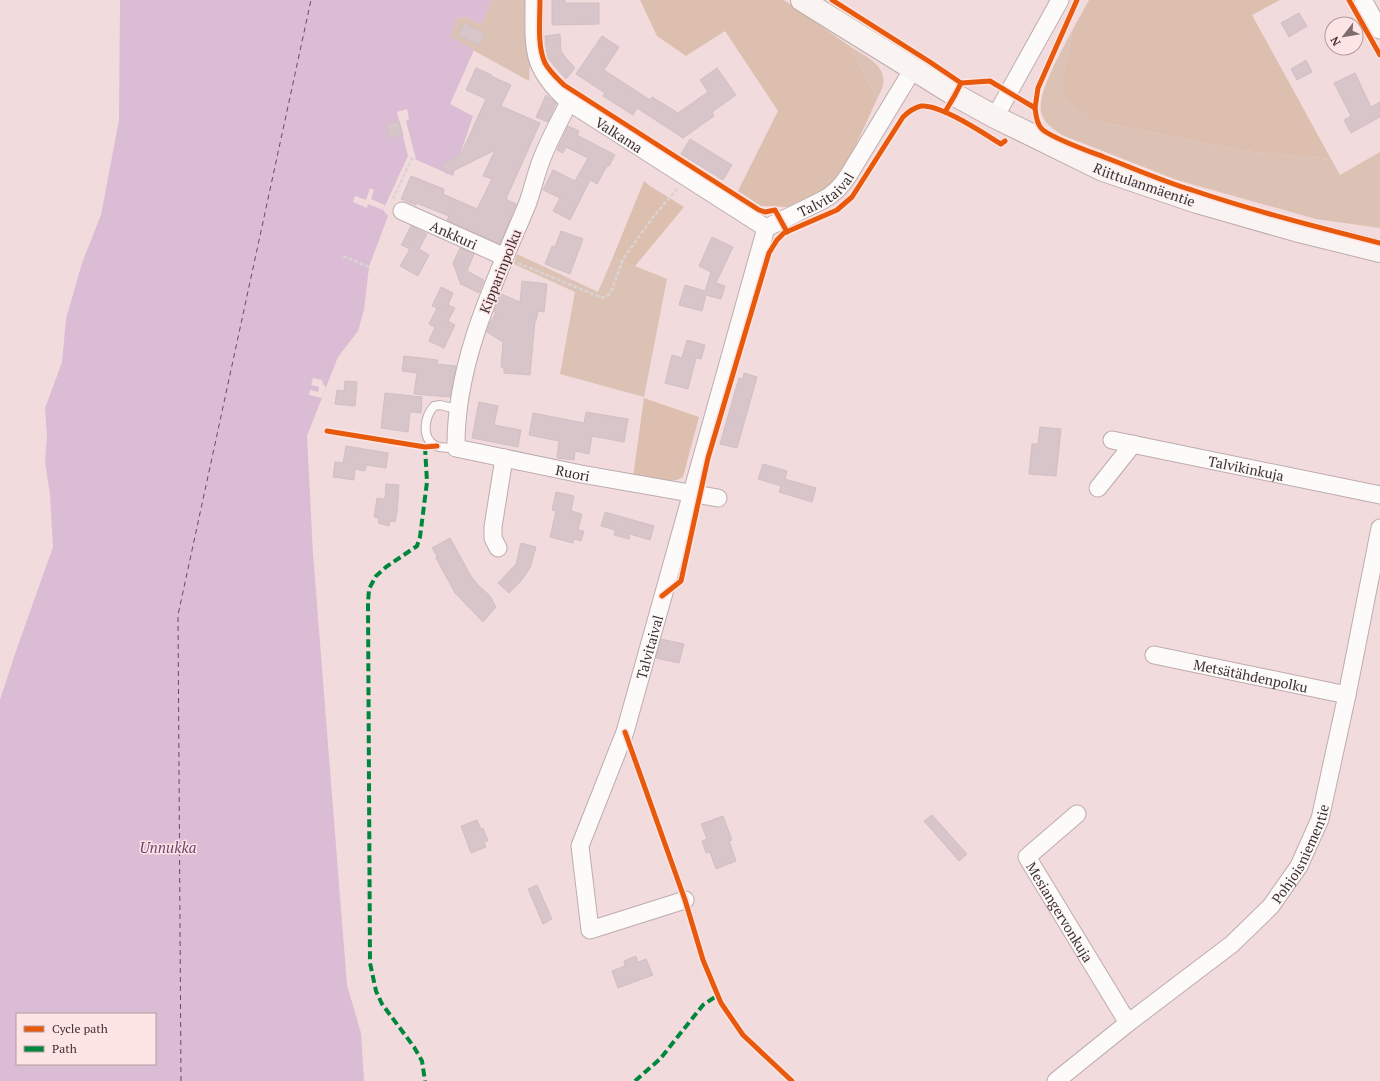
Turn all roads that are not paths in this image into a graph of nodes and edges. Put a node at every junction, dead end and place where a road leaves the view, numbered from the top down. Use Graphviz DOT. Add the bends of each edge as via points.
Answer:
graph roads {
  1 [pos="534,0"];
  2 [pos="802,0"];
  3 [pos="1060,0"];
  4 [pos="1363,0"];
  5 [pos="1380,28"];
  6 [pos="913,70"];
  7 [pos="569,102"];
  8 [pos="995,117"];
  9 [pos="397,206"];
  10 [pos="766,228"];
  11 [pos="1380,251"];
  12 [pos="505,257"];
  13 [pos="457,409"];
  14 [pos="1112,440"];
  15 [pos="1133,444"];
  16 [pos="456,448"];
  17 [pos="504,458"];
  18 [pos="1098,488"];
  19 [pos="691,493"];
  20 [pos="1380,495"];
  21 [pos="718,498"];
  22 [pos="1380,528"];
  23 [pos="498,548"];
  24 [pos="1154,655"];
  25 [pos="1348,695"];
  26 [pos="1077,814"];
  27 [pos="686,900"];
  28 [pos="1128,1023"];
  29 [pos="1056,1081"];
  1 -- 7 [label="street, Valkama" via="534,44 538,63 546,78"];
  2 -- 6 [label="street, Riittulanmäentie"];
  3 -- 8 [label="street"];
  4 -- 5 [label="street"];
  6 -- 8 [label="street, Riittulanmäentie"];
  6 -- 10 [label="street, Talvitaival" via="840,188 827,198"];
  7 -- 10 [label="street, Valkama"];
  7 -- 12 [label="street, Kipparinpolku" via="543,156 528,202"];
  8 -- 11 [label="street, Riittulanmäentie" via="1103,170 1196,202"];
  9 -- 12 [label="street, Ankkuri"];
  10 -- 19 [label="street, Talvitaival"];
  12 -- 13 [label="street, Kipparinpolku" via="473,340"];
  13 -- 16 [label="street, Kipparinpolku"];
  13 -- 16 [label="lane" via="434,406 427,418 426,428 430,441 437,446"];
  14 -- 15 [label="street, Talvikinkuja"];
  15 -- 18 [label="street"];
  15 -- 20 [label="street, Talvikinkuja"];
  16 -- 17 [label="street, Ruori"];
  17 -- 19 [label="street, Ruori"];
  17 -- 23 [label="street" via="493,527 493,538"];
  19 -- 21 [label="street, Ruori"];
  19 -- 27 [label="street, Talvitaival" via="625,732 580,846 590,930"];
  22 -- 25 [label="street, Pohjoisniementie"];
  24 -- 25 [label="street, Metsätähdenpolku"];
  25 -- 28 [label="street, Pohjoisniementie" via="1320,819 1299,866 1271,906 1232,944"];
  26 -- 28 [label="street, Mesiangervonkuja" via="1027,856"];
  28 -- 29 [label="street, Pohjoisniementie"];
}
